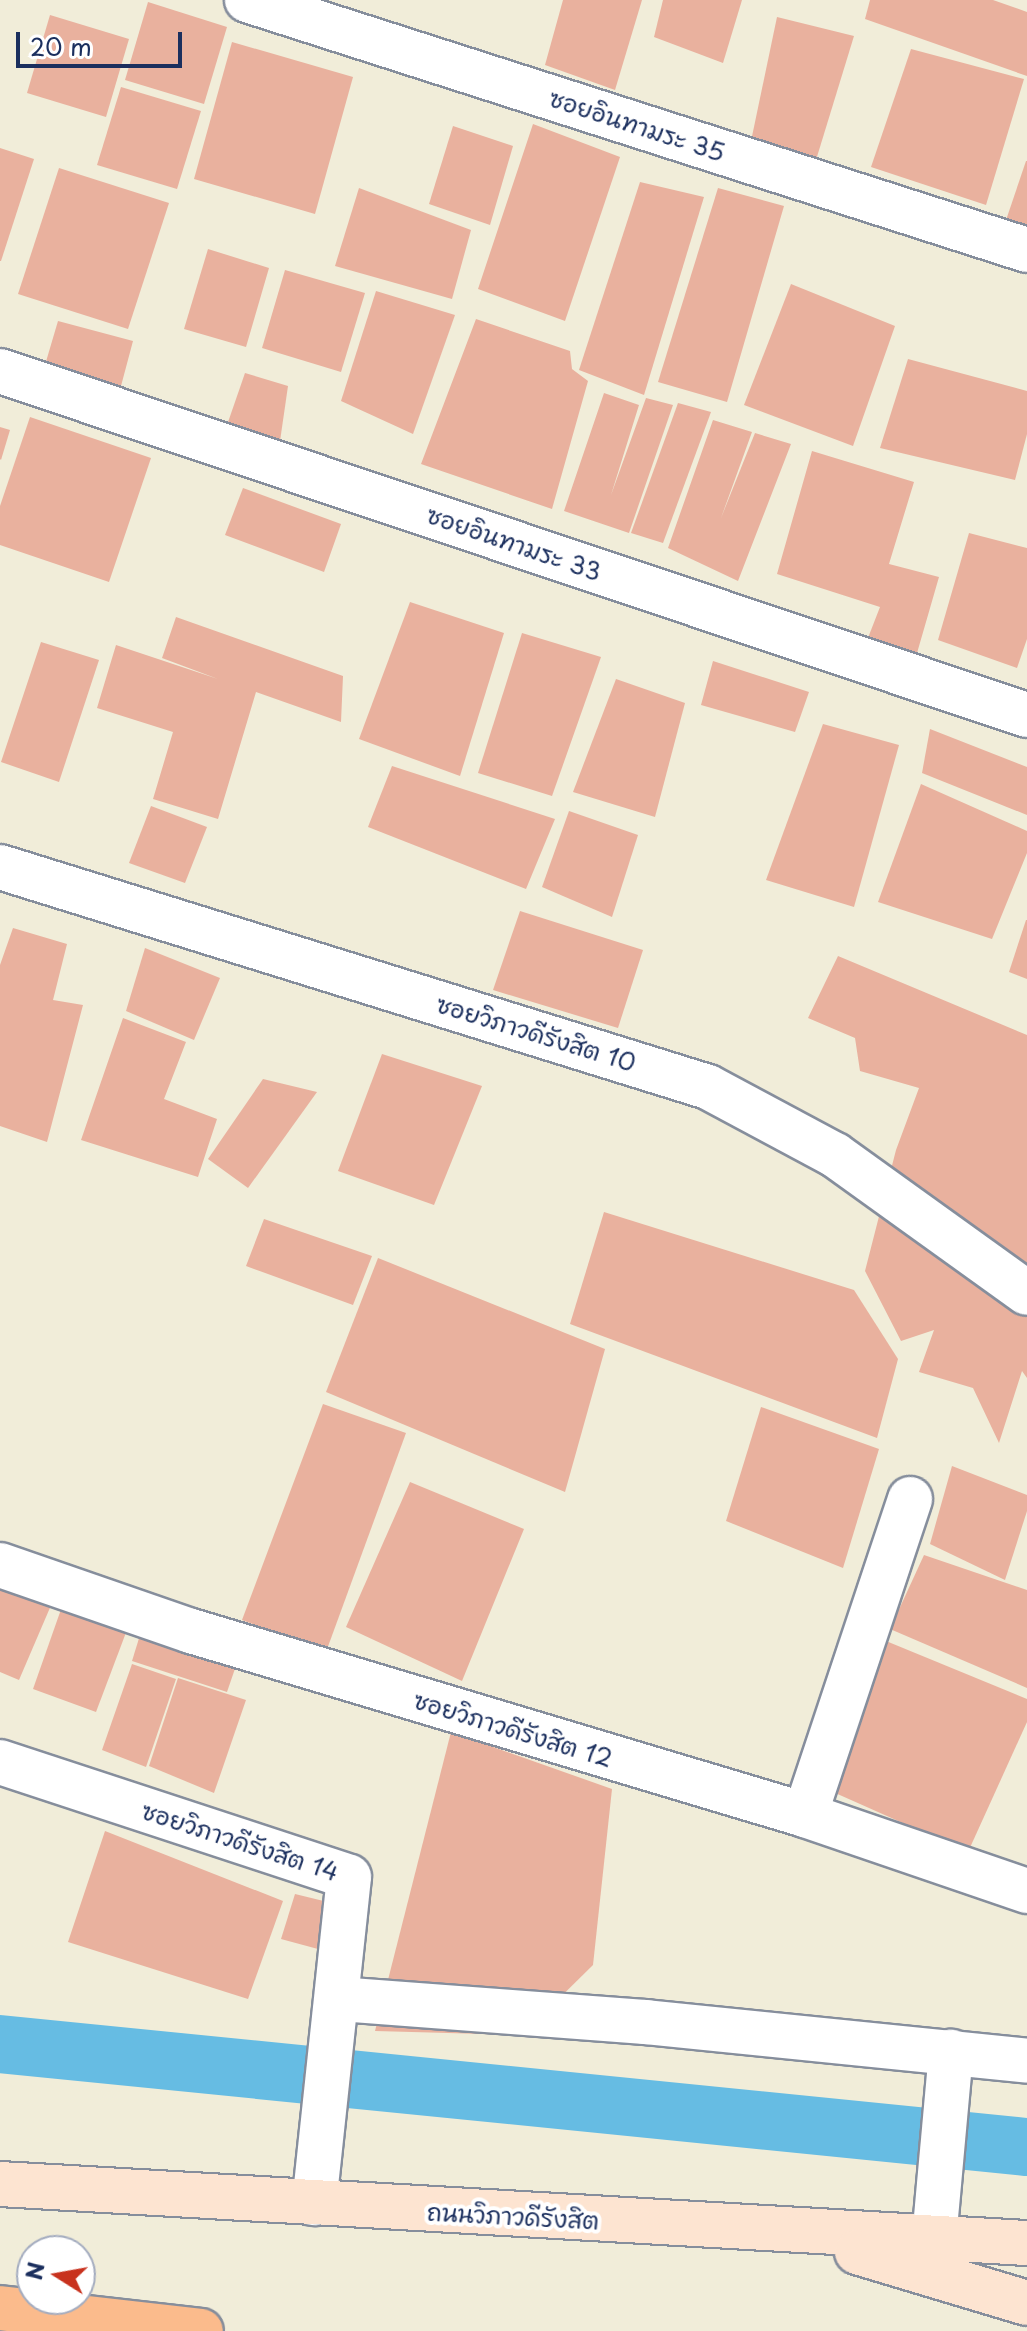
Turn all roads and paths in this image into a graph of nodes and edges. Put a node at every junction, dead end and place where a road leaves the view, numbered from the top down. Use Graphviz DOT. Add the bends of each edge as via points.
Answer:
graph roads {
  1 [pos="247,0"];
  2 [pos="1027,250"];
  3 [pos="0,371"];
  4 [pos="1027,715"];
  5 [pos="0,867"];
  6 [pos="1027,1293"];
  7 [pos="910,1499"];
  8 [pos="0,1565"];
  9 [pos="0,1762"];
  10 [pos="805,1815"];
  11 [pos="1027,1891"];
  12 [pos="338,2015"];
  13 [pos="951,2052"];
  14 [pos="1027,2061"];
  15 [pos="0,2184"];
  16 [pos="314,2203"];
  17 [pos="794,2233"];
  18 [pos="934,2239"];
  19 [pos="1027,2243"];
  20 [pos="1027,2303"];
  21 [pos="0,2308"];
  22 [pos="201,2331"];
  1 -- 2 [label="street, ซอยอินทามระ 35"];
  3 -- 4 [label="street, ซอยอินทามระ 33"];
  5 -- 6 [label="street, ซอยวิภาวดีรังสิต 10" via="708,1087 835,1155"];
  7 -- 10 [label="street"];
  8 -- 10 [label="street, ซอยวิภาวดีรังสิต 12" via="206,1635"];
  9 -- 12 [label="street, ซอยวิภาวดีรังสิต 14" via="349,1877"];
  10 -- 11 [label="street, ซอยวิภาวดีรังสิต 12"];
  12 -- 13 [label="street"];
  12 -- 16 [label="street, ซอยวิภาวดีรังสิต 14"];
  13 -- 14 [label="street"];
  13 -- 18 [label="street"];
  15 -- 16 [label="main road, ถนนวิภาวดีรังสิต"];
  16 -- 17 [label="main road, ถนนวิภาวดีรังสิต"];
  17 -- 18 [label="main road, ถนนวิภาวดีรังสิต"];
  17 -- 20 [label="main road"];
  18 -- 19 [label="main road, ถนนวิภาวดีรังสิต"];
  21 -- 22 [label="highway"];
}
